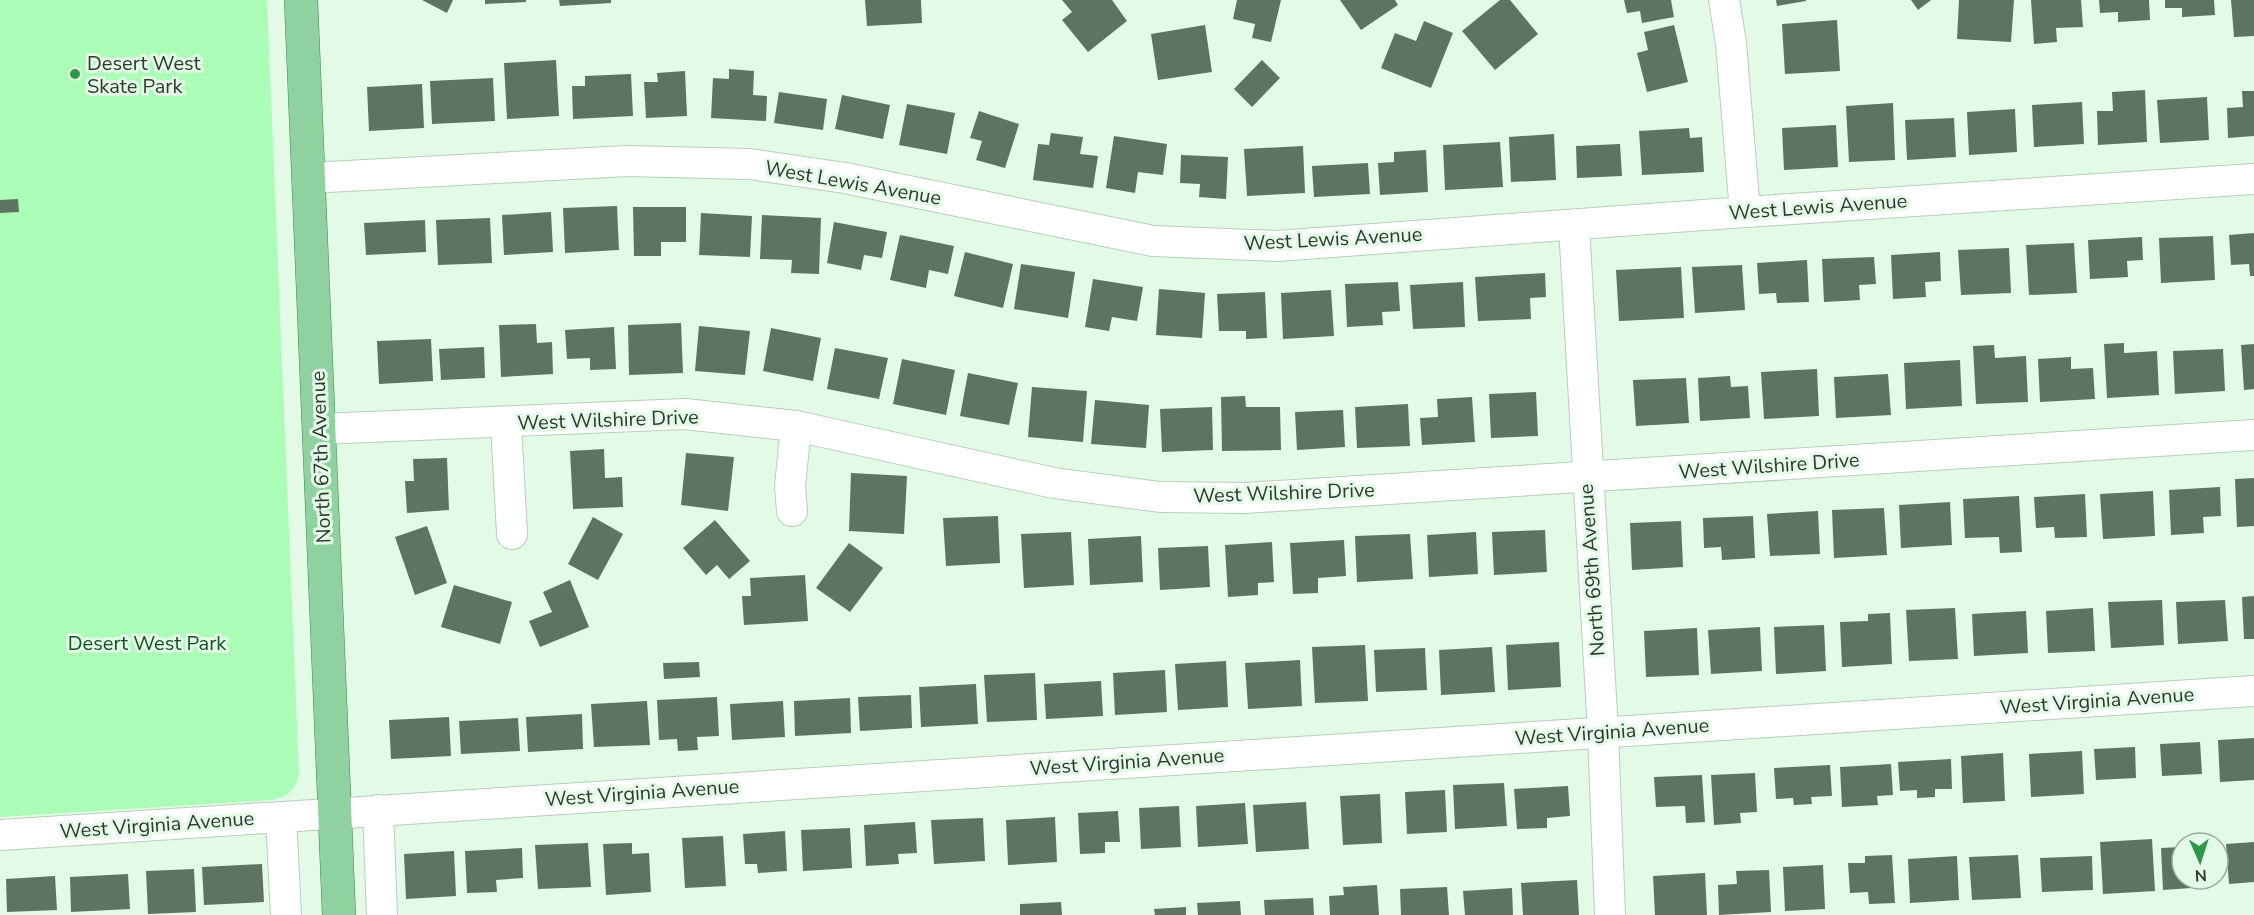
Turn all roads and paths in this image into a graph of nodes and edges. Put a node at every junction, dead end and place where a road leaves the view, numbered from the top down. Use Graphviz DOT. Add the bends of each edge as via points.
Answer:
graph roads {
  1 [pos="301,0"];
  2 [pos="1724,0"];
  3 [pos="310,178"];
  4 [pos="2254,179"];
  5 [pos="1745,212"];
  6 [pos="1574,226"];
  7 [pos="506,423"];
  8 [pos="796,426"];
  9 [pos="320,429"];
  10 [pos="2254,435"];
  11 [pos="1587,478"];
  12 [pos="792,511"];
  13 [pos="512,534"];
  14 [pos="2254,691"];
  15 [pos="1602,732"];
  16 [pos="378,810"];
  17 [pos="334,813"];
  18 [pos="282,817"];
  19 [pos="0,835"];
  20 [pos="286,915"];
  21 [pos="339,915"];
  22 [pos="382,915"];
  23 [pos="1610,915"];
  1 -- 3 [label="main road, North 67th Avenue"];
  2 -- 5 [label="street"];
  3 -- 6 [label="street, West Lewis Avenue" via="627,161 749,164 845,178 1153,242 1277,246"];
  3 -- 9 [label="main road, North 67th Avenue"];
  4 -- 5 [label="street, West Lewis Avenue"];
  5 -- 6 [label="street, West Lewis Avenue"];
  6 -- 11 [label="street, North 69th Avenue"];
  7 -- 8 [label="street, West Wilshire Drive" via="685,414"];
  7 -- 9 [label="street, West Wilshire Drive"];
  7 -- 13 [label="street"];
  8 -- 11 [label="street, West Wilshire Drive" via="1054,483 1160,496 1245,498"];
  8 -- 12 [label="street" via="790,486"];
  9 -- 17 [label="main road, North 67th Avenue"];
  10 -- 11 [label="street, West Wilshire Drive"];
  11 -- 15 [label="street, North 69th Avenue"];
  14 -- 15 [label="street, West Virginia Avenue"];
  15 -- 16 [label="street, West Virginia Avenue"];
  15 -- 23 [label="street, North 69th Avenue"];
  16 -- 17 [label="street, West Virginia Avenue"];
  16 -- 22 [label="street"];
  17 -- 18 [label="street, West Virginia Avenue"];
  17 -- 21 [label="main road, North 67th Avenue"];
  18 -- 19 [label="street, West Virginia Avenue"];
  18 -- 20 [label="street"];
}
